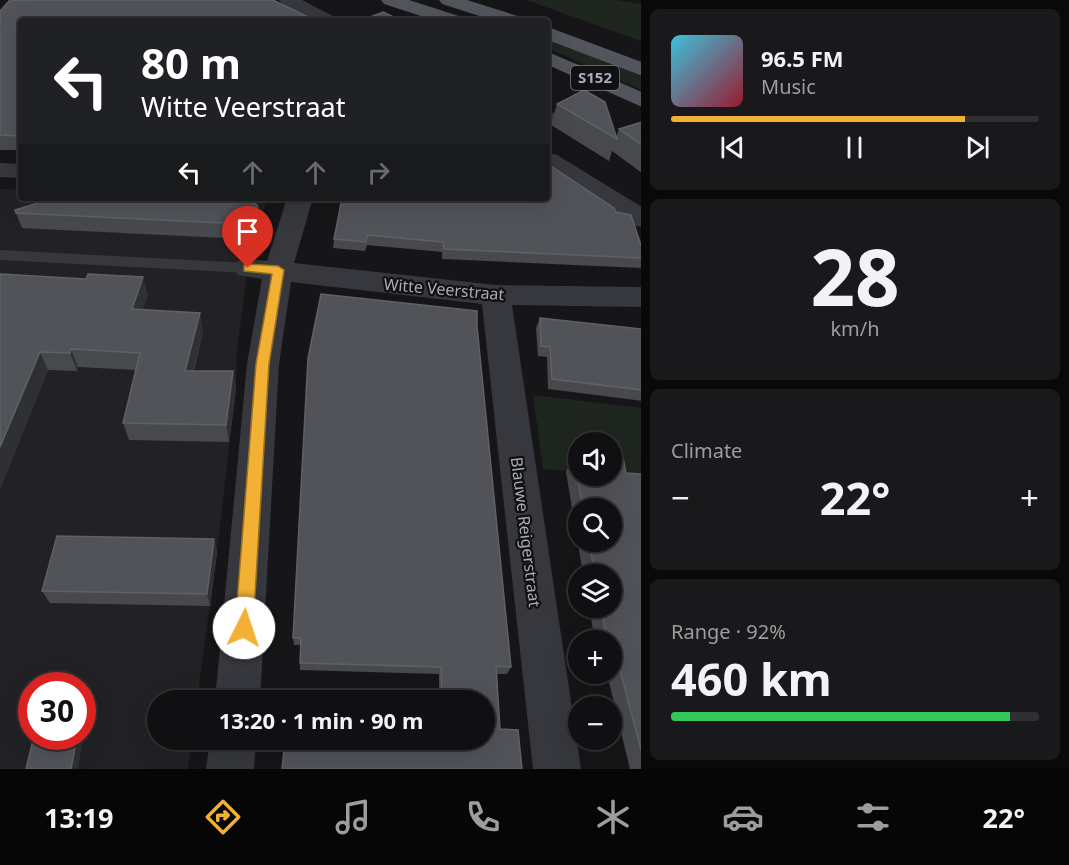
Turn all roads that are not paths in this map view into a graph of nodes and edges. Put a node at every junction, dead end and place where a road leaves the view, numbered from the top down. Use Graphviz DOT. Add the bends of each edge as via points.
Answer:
graph roads {
  1 [pos="288,0"];
  2 [pos="390,0"];
  3 [pos="448,0"];
  4 [pos="322,18"];
  5 [pos="446,18"];
  6 [pos="505,18"];
  7 [pos="550,34"];
  8 [pos="550,59"];
  9 [pos="641,70"];
  10 [pos="641,100"];
  11 [pos="564,112"];
  12 [pos="550,119"];
  13 [pos="550,161"];
  14 [pos="0,170"];
  15 [pos="18,171"];
  16 [pos="298,201"];
  17 [pos="641,218"];
  18 [pos="0,255"];
  19 [pos="263,269"];
  20 [pos="496,295"];
  21 [pos="641,297"];
  22 [pos="238,690"];
  23 [pos="232,750"];
  24 [pos="230,769"];
  25 [pos="557,769"];
  1 -- 4 [label="street"];
  2 -- 5 [label="main road"];
  3 -- 6 [label="main road"];
  7 -- 9 [label="main road, S152"];
  8 -- 10 [label="main road, S152"];
  11 -- 12 [label="lane"];
  13 -- 17 [label="street"];
  14 -- 15 [label="street"];
  16 -- 19 [label="street"];
  18 -- 19 [label="lane"];
  19 -- 20 [label="street, Witte Veerstraat"];
  19 -- 22 [label="street" via="263,364"];
  20 -- 21 [label="street, Witte Veerstraat"];
  20 -- 25 [label="street, Blauwe Reigerstraat"];
  23 -- 24 [label="street"];
}
